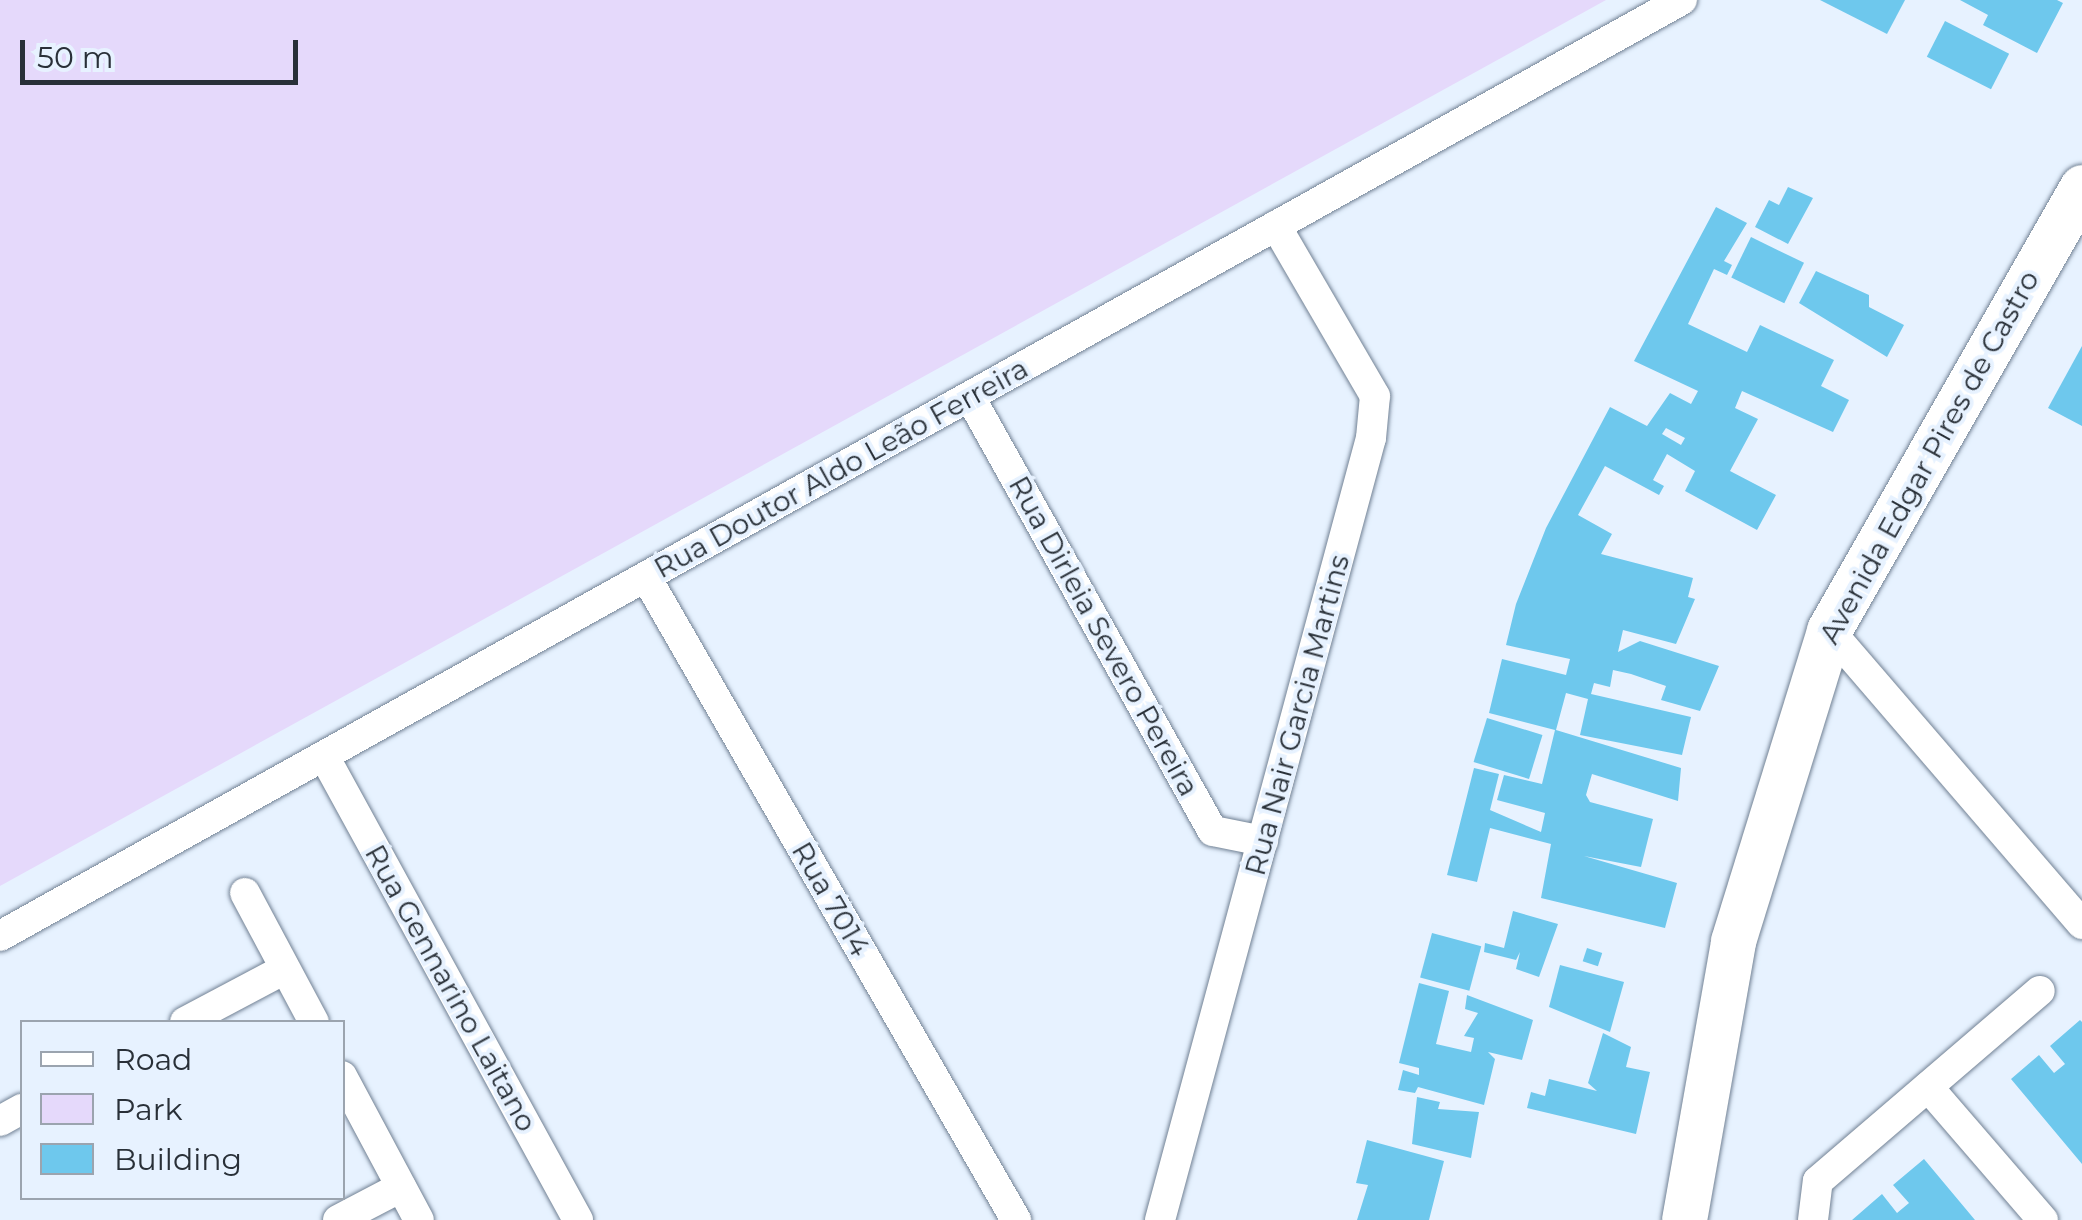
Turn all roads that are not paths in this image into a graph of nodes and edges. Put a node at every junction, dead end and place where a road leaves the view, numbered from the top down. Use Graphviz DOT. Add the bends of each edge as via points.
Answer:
graph roads {
  1 [pos="1682,0"];
  2 [pos="2082,151"];
  3 [pos="2078,190"];
  4 [pos="1276,226"];
  5 [pos="970,397"];
  6 [pos="646,578"];
  7 [pos="1829,630"];
  8 [pos="324,756"];
  9 [pos="1263,841"];
  10 [pos="245,893"];
  11 [pos="2082,924"];
  12 [pos="0,936"];
  13 [pos="285,969"];
  14 [pos="2040,991"];
  15 [pos="189,1020"];
  16 [pos="313,1020"];
  17 [pos="345,1082"];
  18 [pos="1928,1087"];
  19 [pos="402,1186"];
  20 [pos="1680,1210"];
  21 [pos="338,1220"];
  22 [pos="419,1220"];
  23 [pos="578,1220"];
  24 [pos="1016,1220"];
  25 [pos="1160,1220"];
  26 [pos="1814,1220"];
  27 [pos="2042,1220"];
  1 -- 4 [label="street, Rua Doutor Aldo Leão Ferreira"];
  2 -- 3 [label="main road, Avenida Edgar Pires de Castro"];
  3 -- 7 [label="main road, Avenida Edgar Pires de Castro"];
  4 -- 5 [label="street, Rua Doutor Aldo Leão Ferreira"];
  4 -- 9 [label="street, Rua Nair Garcia Martins" via="1375,396 1371,438"];
  5 -- 6 [label="street, Rua Doutor Aldo Leão Ferreira"];
  5 -- 9 [label="street, Rua Dirleia Severo Pereira" via="1214,831"];
  6 -- 8 [label="street, Rua Doutor Aldo Leão Ferreira"];
  6 -- 24 [label="street, Rua 7014"];
  7 -- 11 [label="street"];
  7 -- 20 [label="main road, Avenida Edgar Pires de Castro" via="1733,941"];
  8 -- 12 [label="street, Rua Doutor Aldo Leão Ferreira"];
  8 -- 23 [label="street, Rua Gennarino Laitano"];
  9 -- 25 [label="street, Rua Nair Garcia Martins"];
  10 -- 13 [label="street"];
  13 -- 15 [label="street"];
  13 -- 16 [label="street"];
  14 -- 18 [label="street"];
  17 -- 19 [label="street"];
  18 -- 26 [label="street" via="1818,1181"];
  18 -- 27 [label="street"];
  19 -- 21 [label="street"];
  19 -- 22 [label="street"];
}
